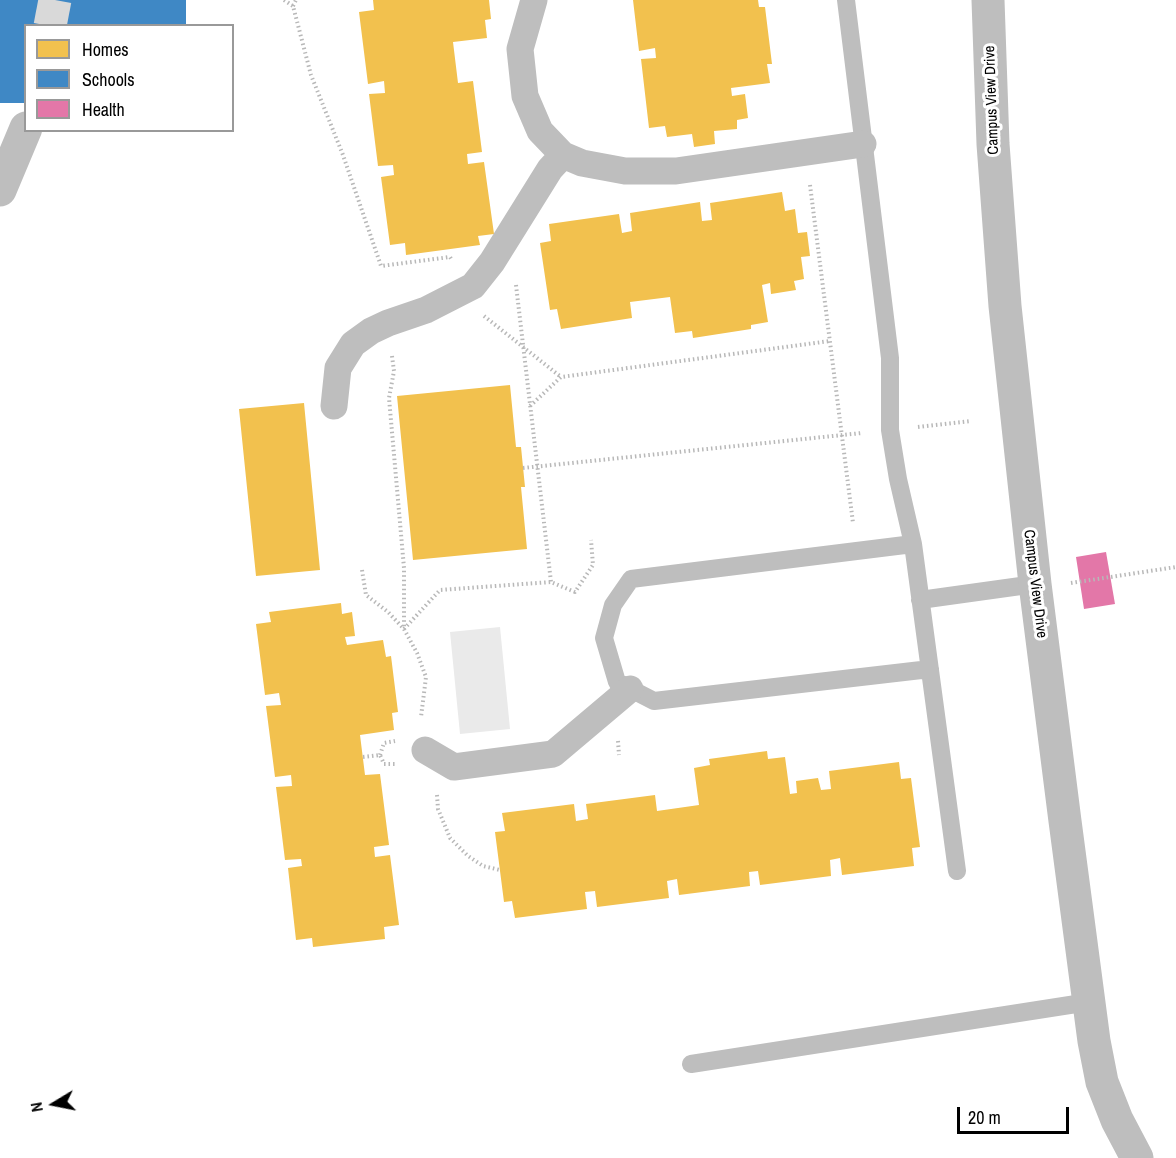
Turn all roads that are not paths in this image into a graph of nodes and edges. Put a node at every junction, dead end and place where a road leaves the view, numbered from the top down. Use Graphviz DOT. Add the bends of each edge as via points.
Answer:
graph roads {
  1 [pos="534,0"];
  2 [pos="846,0"];
  3 [pos="988,0"];
  4 [pos="24,132"];
  5 [pos="864,144"];
  6 [pos="563,155"];
  7 [pos="0,190"];
  8 [pos="334,406"];
  9 [pos="913,544"];
  10 [pos="1035,584"];
  11 [pos="920,600"];
  12 [pos="930,669"];
  13 [pos="630,689"];
  14 [pos="433,755"];
  15 [pos="957,871"];
  16 [pos="1089,1002"];
  17 [pos="691,1064"];
  18 [pos="1137,1158"];
  1 -- 6 [label="street" via="520,49 525,96 540,131"];
  2 -- 5 [label="lane"];
  3 -- 10 [label="street, Campus View Drive" via="1005,306"];
  4 -- 7 [label="street"];
  5 -- 6 [label="street" via="676,171 625,171"];
  5 -- 9 [label="lane" via="890,358 891,430"];
  6 -- 8 [label="street" via="492,262 465,291 371,331 353,344 338,368"];
  9 -- 11 [label="lane"];
  9 -- 13 [label="lane" via="631,579 613,605 604,638 617,682"];
  10 -- 11 [label="lane"];
  10 -- 16 [label="street, Campus View Drive"];
  11 -- 12 [label="lane"];
  12 -- 13 [label="lane" via="654,701"];
  12 -- 15 [label="lane"];
  13 -- 14 [label="street" via="554,754 454,767"];
  16 -- 17 [label="lane"];
  16 -- 18 [label="street, Campus View Drive" via="1102,1082"];
}
